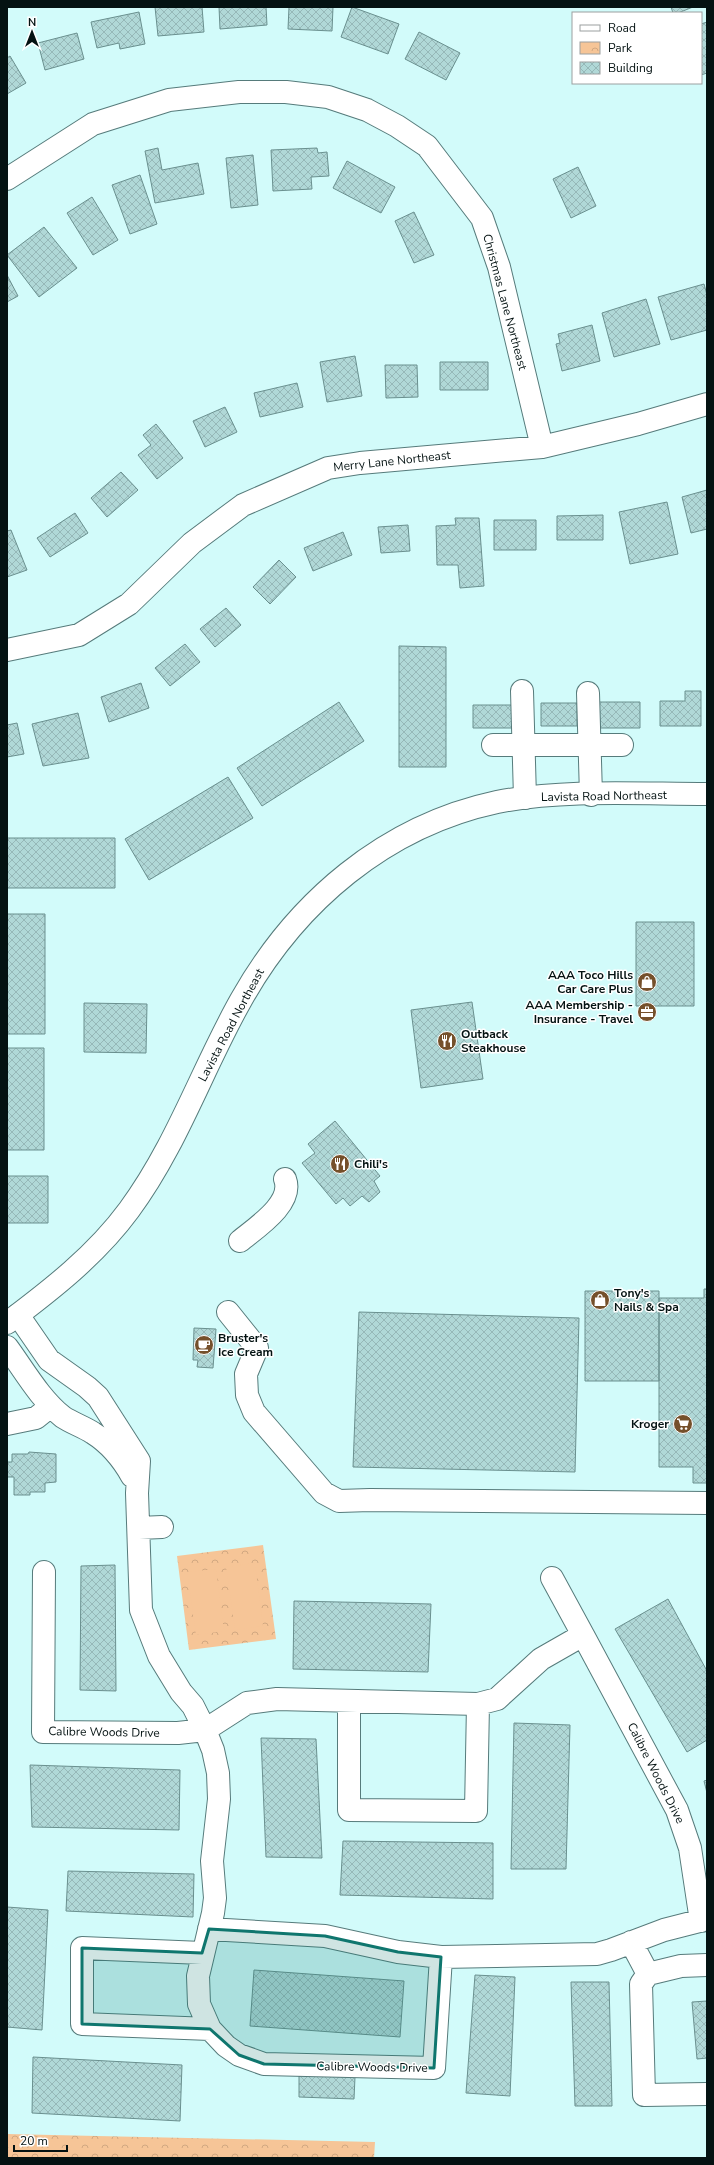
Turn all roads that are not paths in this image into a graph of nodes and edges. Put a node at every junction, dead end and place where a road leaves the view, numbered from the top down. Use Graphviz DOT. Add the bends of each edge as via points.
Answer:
graph roads {
  1 [pos="7,179"];
  2 [pos="707,404"];
  3 [pos="542,447"];
  4 [pos="7,650"];
  5 [pos="522,691"];
  6 [pos="588,694"];
  7 [pos="493,745"];
  8 [pos="622,745"];
  9 [pos="523,746"];
  10 [pos="589,746"];
  11 [pos="707,794"];
  12 [pos="591,795"];
  13 [pos="525,798"];
  14 [pos="285,1178"];
  15 [pos="240,1241"];
  16 [pos="228,1312"];
  17 [pos="13,1319"];
  18 [pos="7,1347"];
  19 [pos="51,1406"];
  20 [pos="7,1424"];
  21 [pos="137,1493"];
  22 [pos="707,1503"];
  23 [pos="162,1527"];
  24 [pos="139,1528"];
  25 [pos="44,1572"];
  26 [pos="552,1578"];
  27 [pos="583,1635"];
  28 [pos="349,1702"];
  29 [pos="478,1704"];
  30 [pos="205,1730"];
  31 [pos="704,1920"];
  32 [pos="209,1929"];
  33 [pos="631,1942"];
  34 [pos="202,1952"];
  35 [pos="441,1957"];
  36 [pos="707,1965"];
  37 [pos="648,1974"];
  38 [pos="210,2029"];
  39 [pos="707,2094"];
  1 -- 3 [label="street, Christmas Lane Northeast" via="93,124 169,100 239,92 286,92 328,97 367,110 427,146 482,218 499,267"];
  2 -- 3 [label="street, Merry Lane Northeast"];
  3 -- 4 [label="street, Merry Lane Northeast" via="328,468 243,505 192,543 129,604 79,635"];
  5 -- 9 [label="street"];
  6 -- 10 [label="street"];
  7 -- 9 [label="street"];
  8 -- 10 [label="street"];
  9 -- 10 [label="street"];
  9 -- 13 [label="street"];
  10 -- 12 [label="street"];
  11 -- 12 [label="street, Lavista Road Northeast"];
  12 -- 13 [label="street, Lavista Road Northeast"];
  13 -- 17 [label="street, Lavista Road Northeast" via="462,812 419,829 366,859 323,892 269,953 233,1016 171,1145 129,1211 85,1260"];
  14 -- 15 [label="street" via="286,1194 281,1202"];
  16 -- 22 [label="street" via="257,1348 246,1374 247,1395 254,1412 324,1493 340,1501"];
  17 -- 21 [label="street, Calibre Woods Drive" via="49,1360 98,1397 138,1461"];
  18 -- 19 [label="street, Calibre Woods Drive"];
  19 -- 20 [label="street" via="36,1418"];
  19 -- 21 [label="street, Calibre Woods Drive" via="64,1417 104,1441 125,1465"];
  21 -- 24 [label="street, Calibre Woods Drive"];
  23 -- 24 [label="street"];
  24 -- 30 [label="street, Calibre Woods Drive" via="142,1610 159,1656 193,1706"];
  25 -- 30 [label="street, Calibre Woods Drive" via="43,1732 178,1733"];
  26 -- 27 [label="street, Calibre Woods Drive"];
  27 -- 29 [label="street, Calibre Woods Drive" via="541,1659 497,1699"];
  27 -- 31 [label="street, Calibre Woods Drive" via="677,1810 690,1848"];
  28 -- 29 [label="street, Calibre Woods Drive"];
  28 -- 29 [label="street" via="349,1810 476,1811"];
  28 -- 30 [label="street, Calibre Woods Drive" via="276,1699 247,1703"];
  30 -- 32 [label="street, Calibre Woods Drive" via="218,1773 219,1799 212,1861 215,1898"];
  31 -- 33 [label="street, Calibre Woods Drive"];
  32 -- 34 [label="street, Calibre Woods Drive"];
  32 -- 35 [label="street, Calibre Woods Drive" via="325,1936 398,1952"];
  33 -- 35 [label="street, Calibre Woods Drive" via="611,1950 584,1955"];
  33 -- 37 [label="street"];
  34 -- 38 [label="street, Calibre Woods Drive" via="198,1976 199,2004"];
  34 -- 38 [label="street" via="82,1948 82,2024"];
  35 -- 38 [label="street, Calibre Woods Drive" via="434,2068 264,2064 239,2056"];
  36 -- 37 [label="street" via="681,1966"];
  37 -- 39 [label="street" via="641,1984 644,2095"];
}
